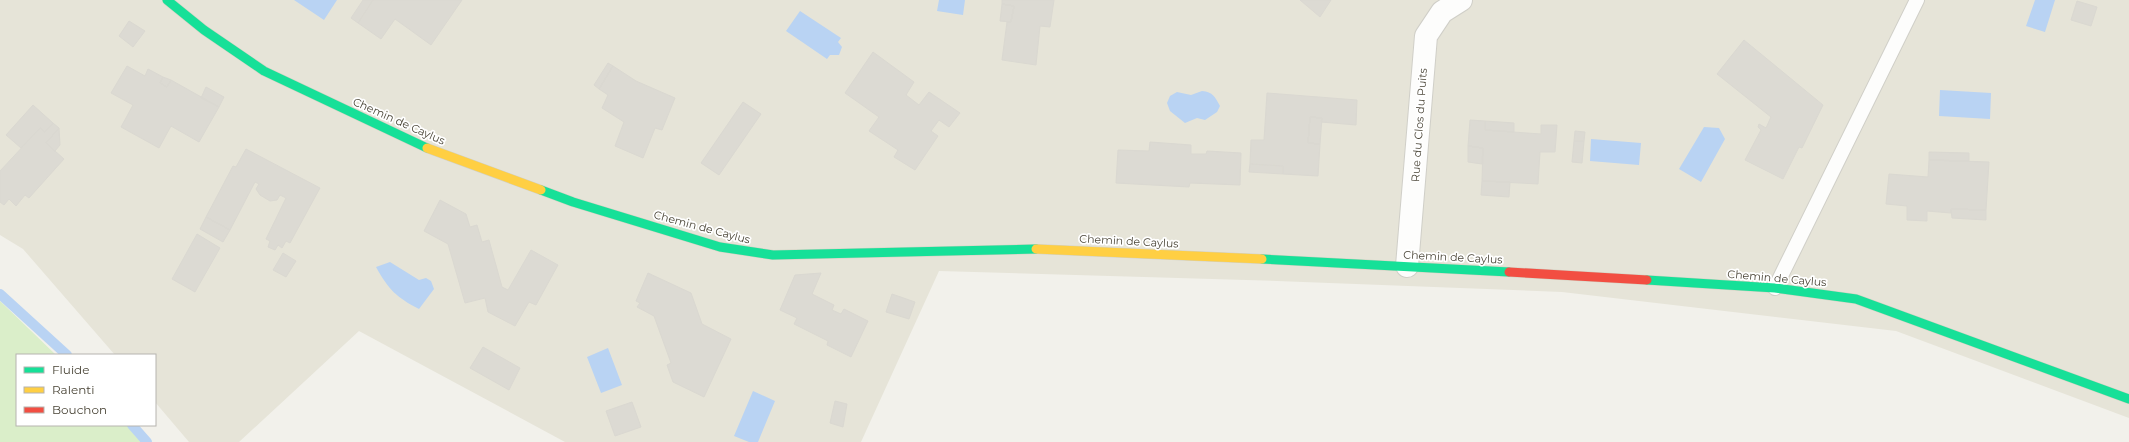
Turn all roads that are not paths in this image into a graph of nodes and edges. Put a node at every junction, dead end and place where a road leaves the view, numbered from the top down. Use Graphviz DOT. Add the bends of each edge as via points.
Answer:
graph roads {
  1 [pos="167,0"];
  2 [pos="1461,0"];
  3 [pos="1917,0"];
  4 [pos="1407,266"];
  5 [pos="1775,288"];
  6 [pos="2129,399"];
  1 -- 4 [label="street, Chemin de Caylus" via="204,30 264,71 416,144 573,202 720,246 774,255 1038,249"];
  2 -- 4 [label="street, Rue du Clos du Puits" via="1442,12 1426,36"];
  3 -- 5 [label="lane"];
  4 -- 5 [label="street, Chemin de Caylus"];
  5 -- 6 [label="street, Chemin de Caylus" via="1856,299"];
}
